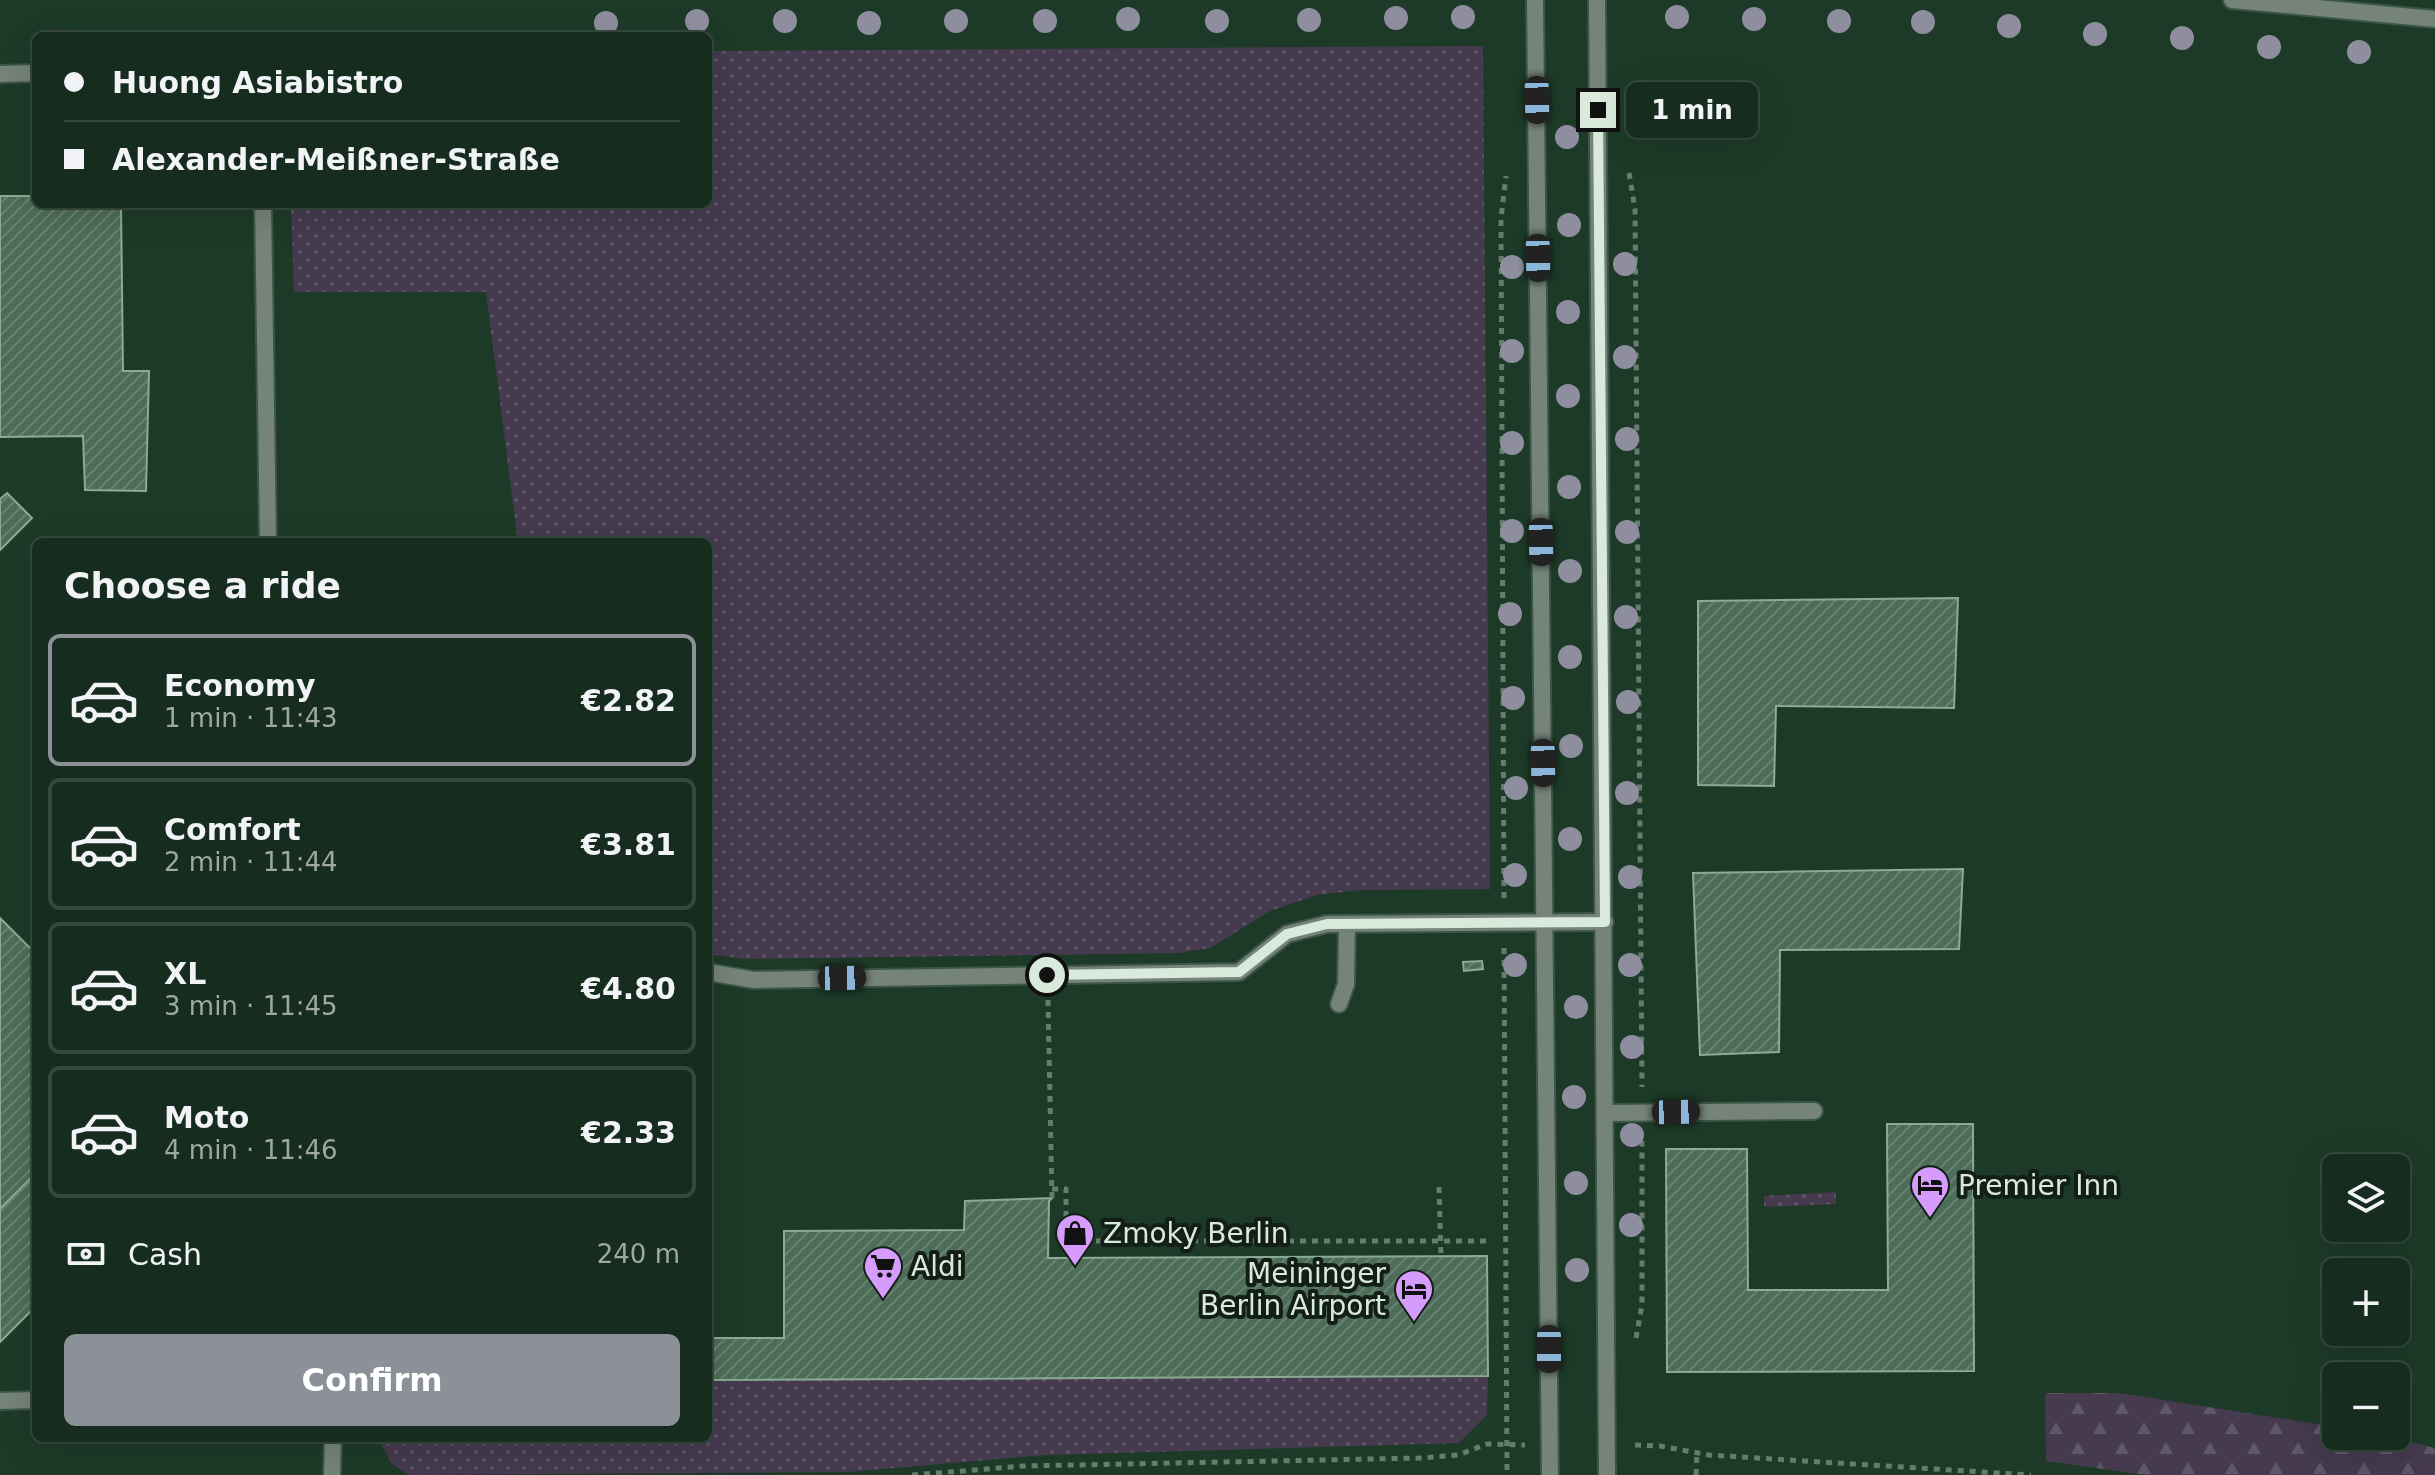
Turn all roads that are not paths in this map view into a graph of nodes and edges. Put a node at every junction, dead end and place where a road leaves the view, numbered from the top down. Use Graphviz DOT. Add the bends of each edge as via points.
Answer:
graph roads {
  1 [pos="1535,0"];
  2 [pos="1597,0"];
  3 [pos="2232,0"];
  4 [pos="2435,19"];
  5 [pos="32,73"];
  6 [pos="0,74"];
  7 [pos="263,208"];
  8 [pos="268,538"];
  9 [pos="1545,921"];
  10 [pos="1605,922"];
  11 [pos="1347,924"];
  12 [pos="712,973"];
  13 [pos="1339,1004"];
  14 [pos="1814,1111"];
  15 [pos="1605,1113"];
  16 [pos="32,1400"];
  17 [pos="0,1401"];
  18 [pos="333,1442"];
  19 [pos="332,1475"];
  20 [pos="1550,1475"];
  21 [pos="1607,1475"];
  1 -- 9 [label="street"];
  2 -- 10 [label="street"];
  3 -- 4 [label="street"];
  5 -- 6 [label="street"];
  7 -- 8 [label="street"];
  9 -- 10 [label="street"];
  9 -- 11 [label="street"];
  9 -- 20 [label="street"];
  10 -- 15 [label="street"];
  11 -- 12 [label="street" via="1287,934 1239,972 754,980"];
  11 -- 13 [label="street" via="1346,984"];
  14 -- 15 [label="street"];
  15 -- 21 [label="street"];
  16 -- 17 [label="street"];
  18 -- 19 [label="street"];
}
